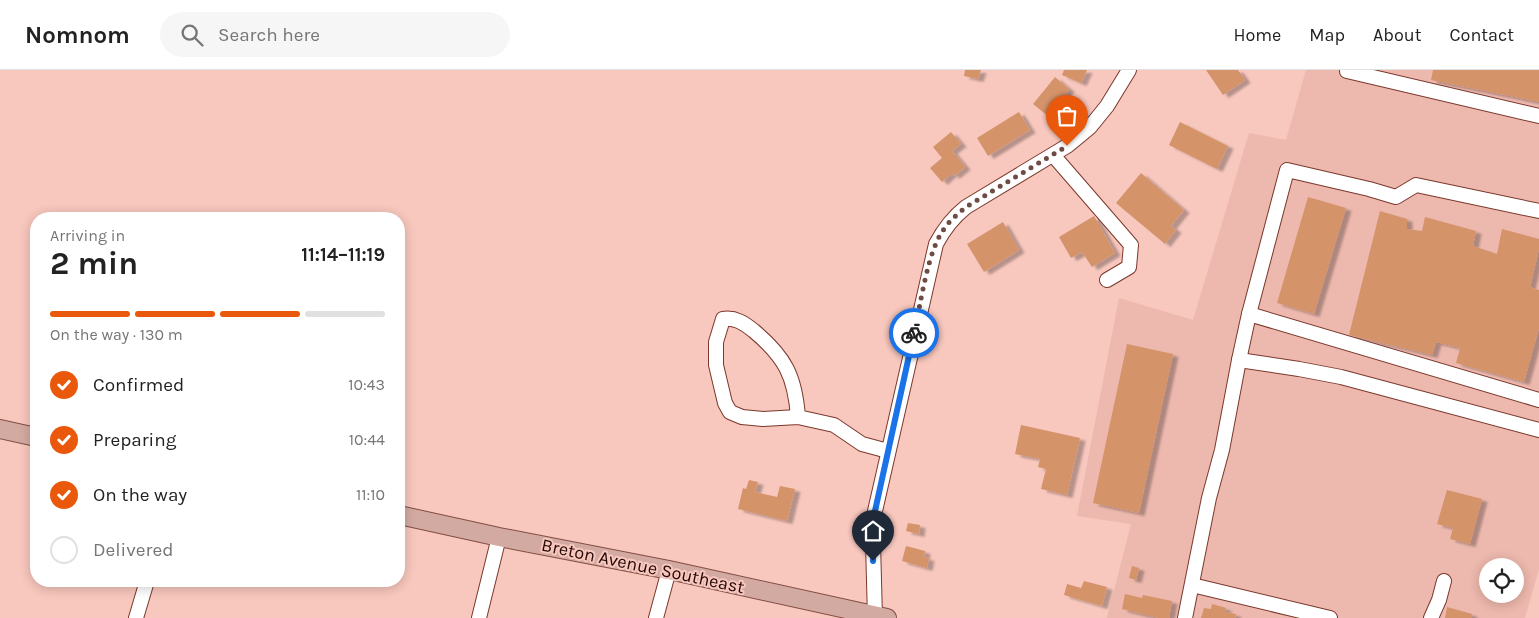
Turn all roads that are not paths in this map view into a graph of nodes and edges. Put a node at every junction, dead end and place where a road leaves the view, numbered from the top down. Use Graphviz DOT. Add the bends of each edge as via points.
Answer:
graph roads {
  1 [pos="1129,70"];
  2 [pos="1347,70"];
  3 [pos="1379,74"];
  4 [pos="1539,116"];
  5 [pos="1053,155"];
  6 [pos="1539,211"];
  7 [pos="1107,280"];
  8 [pos="1249,314"];
  9 [pos="1239,360"];
  10 [pos="1539,400"];
  11 [pos="798,417"];
  12 [pos="0,429"];
  13 [pos="1539,430"];
  14 [pos="30,436"];
  15 [pos="888,451"];
  16 [pos="405,516"];
  17 [pos="499,537"];
  18 [pos="669,570"];
  19 [pos="1444,581"];
  20 [pos="1192,585"];
  21 [pos="145,587"];
  22 [pos="879,617"];
  23 [pos="136,618"];
  24 [pos="479,618"];
  25 [pos="656,618"];
  26 [pos="1185,618"];
  27 [pos="1330,618"];
  28 [pos="1431,618"];
  1 -- 5 [label="street" via="1090,127"];
  2 -- 3 [label="street"];
  3 -- 4 [label="street"];
  5 -- 7 [label="street" via="1131,245 1129,267"];
  5 -- 15 [label="street" via="966,207 943,230 929,270"];
  6 -- 8 [label="street" via="1416,185 1396,198 1288,170"];
  8 -- 9 [label="street"];
  8 -- 10 [label="street"];
  9 -- 13 [label="street" via="1341,377"];
  9 -- 20 [label="street"];
  11 -- 11 [label="street" via="749,418 727,410 716,365 716,342 723,319 732,318 745,323 780,356 796,394"];
  11 -- 15 [label="street" via="834,425 862,444"];
  12 -- 14 [label="main road"];
  15 -- 22 [label="street" via="873,530"];
  16 -- 17 [label="main road, Breton Avenue Southeast"];
  17 -- 18 [label="main road, Breton Avenue Southeast"];
  17 -- 24 [label="street"];
  18 -- 22 [label="main road, Breton Avenue Southeast"];
  18 -- 25 [label="street"];
  19 -- 28 [label="street"];
  20 -- 26 [label="street"];
  20 -- 27 [label="street"];
  21 -- 23 [label="street"];
}
